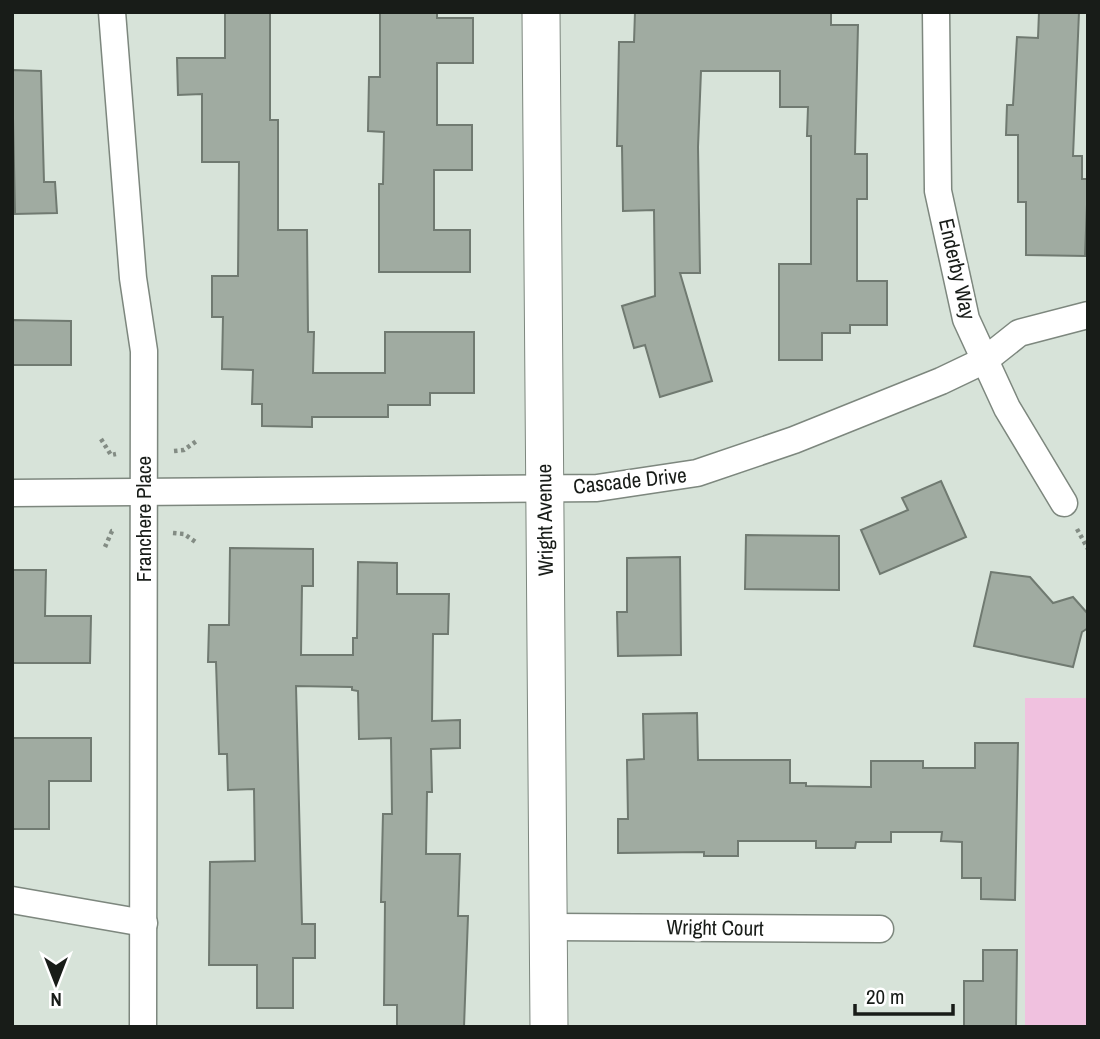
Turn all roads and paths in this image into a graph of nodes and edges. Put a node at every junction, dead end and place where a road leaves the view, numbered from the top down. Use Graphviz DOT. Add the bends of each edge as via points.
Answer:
graph roads {
  1 [pos="112,12"];
  2 [pos="541,12"];
  3 [pos="936,12"];
  4 [pos="1088,315"];
  5 [pos="985,360"];
  6 [pos="544,489"];
  7 [pos="144,492"];
  8 [pos="12,493"];
  9 [pos="1064,503"];
  10 [pos="12,900"];
  11 [pos="144,922"];
  12 [pos="550,927"];
  13 [pos="880,929"];
  14 [pos="143,1027"];
  15 [pos="549,1027"];
  1 -- 7 [label="street, Franchere Place" via="133,278 144,351"];
  2 -- 6 [label="street, Wright Avenue"];
  3 -- 5 [label="street, Enderby Way" via="938,191 966,318"];
  4 -- 5 [label="street, Cascade Drive" via="1019,333"];
  5 -- 6 [label="street, Cascade Drive" via="794,440 697,473 597,488"];
  5 -- 9 [label="street, Enderby Way" via="1007,408"];
  6 -- 7 [label="street, Cascade Drive"];
  6 -- 12 [label="street, Wright Avenue"];
  7 -- 8 [label="street, Cascade Drive"];
  7 -- 11 [label="street, Franchere Place"];
  10 -- 11 [label="street"];
  11 -- 14 [label="street, Franchere Place"];
  12 -- 13 [label="street, Wright Court"];
  12 -- 15 [label="street, Wright Avenue"];
}
